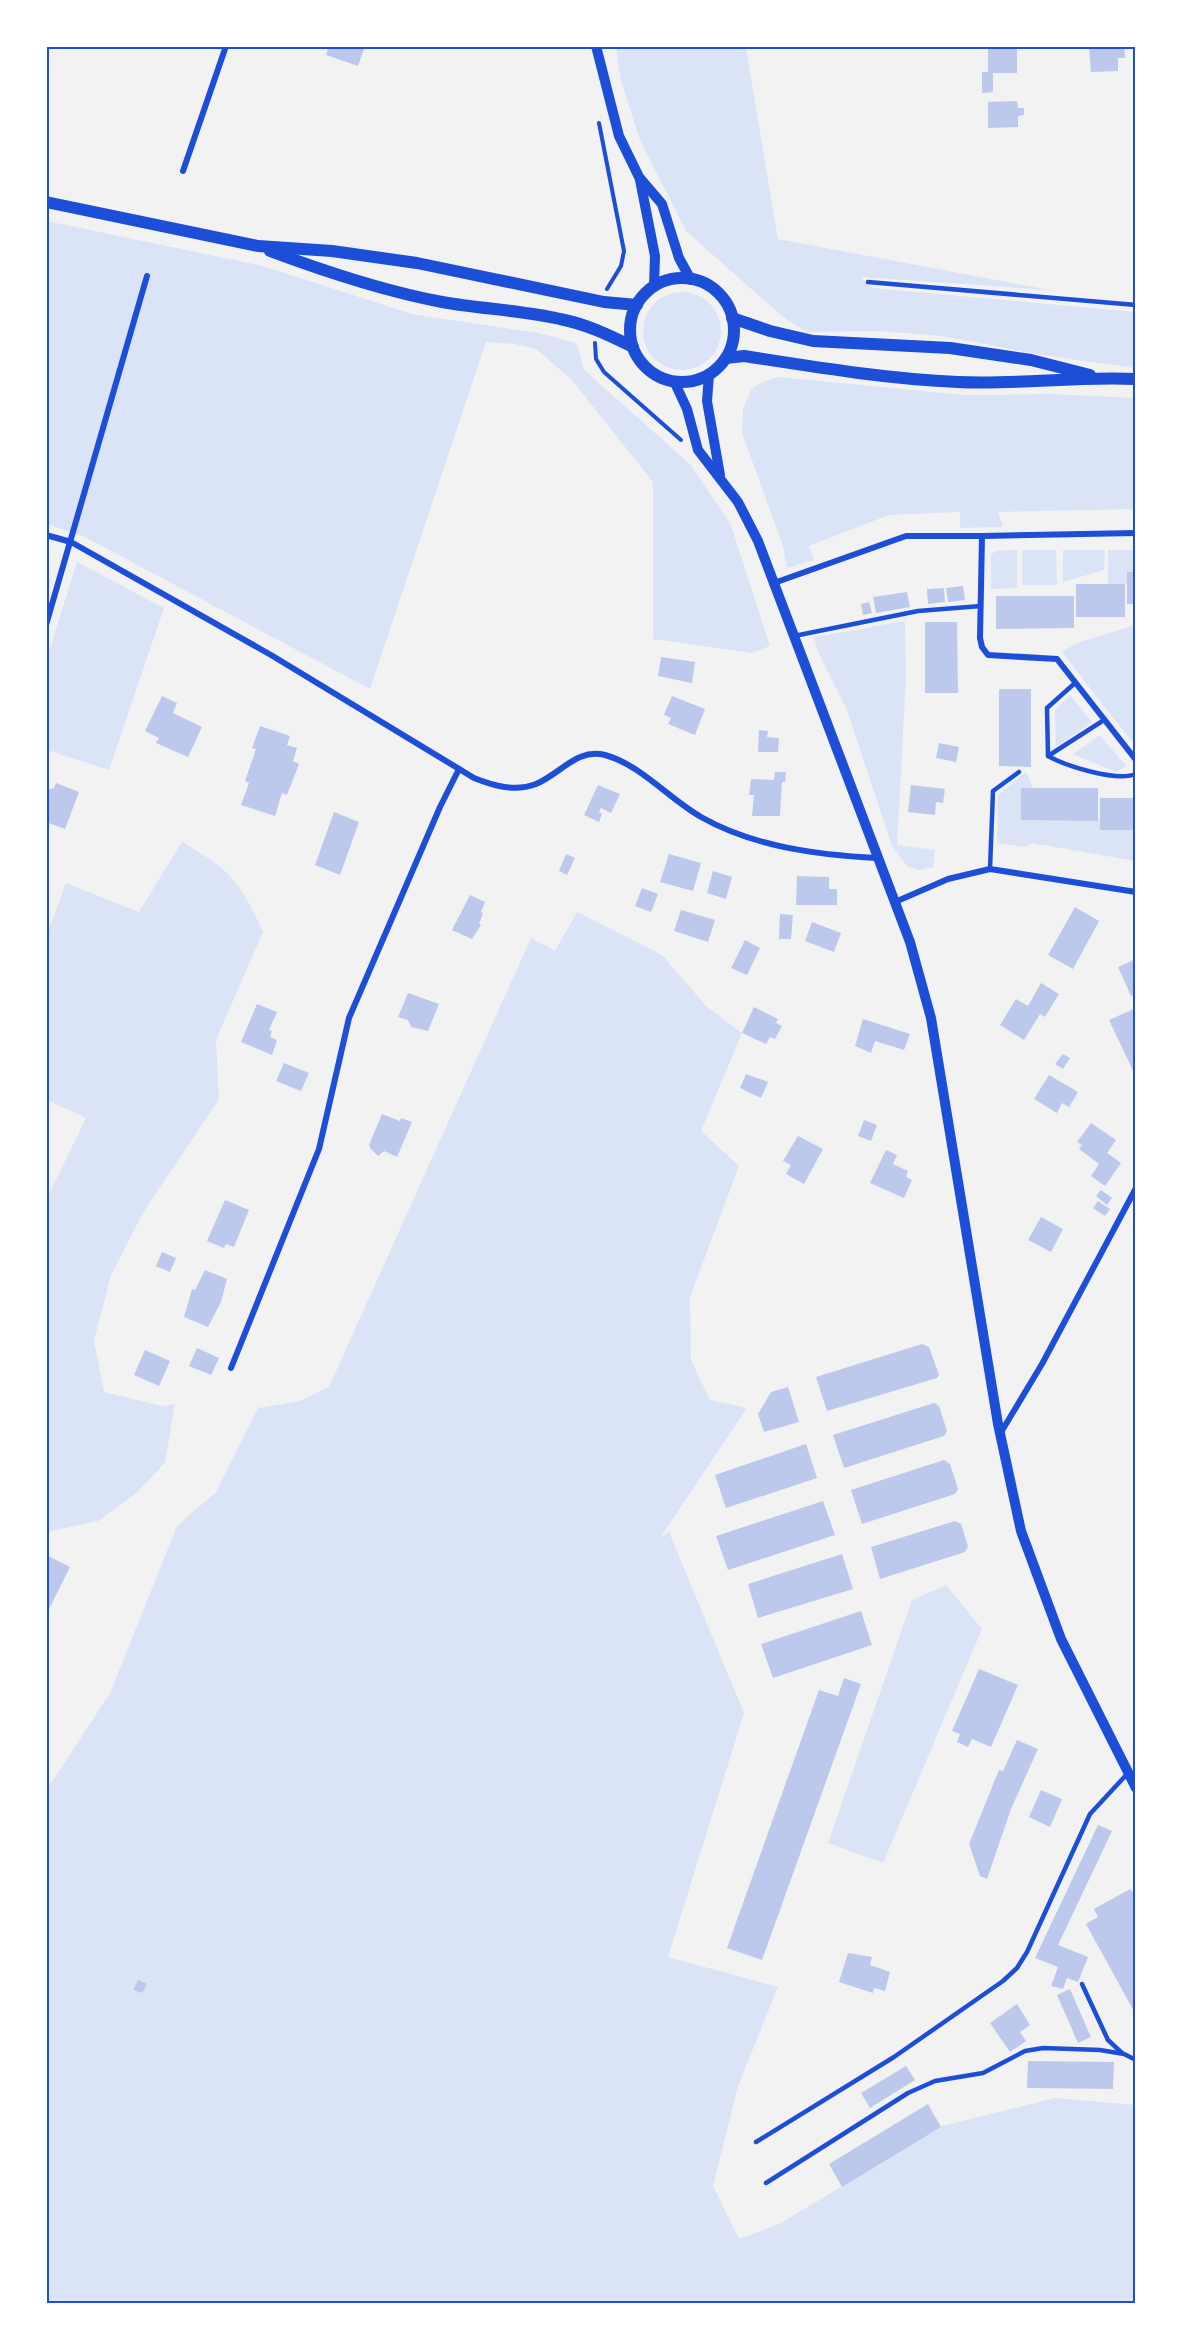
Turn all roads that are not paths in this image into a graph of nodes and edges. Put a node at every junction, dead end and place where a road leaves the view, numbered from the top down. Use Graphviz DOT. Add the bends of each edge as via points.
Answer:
graph roads {
  1 [pos="226,46"];
  2 [pos="596,46"];
  3 [pos="183,171"];
  4 [pos="639,177"];
  5 [pos="46,202"];
  6 [pos="258,246"];
  7 [pos="147,276"];
  8 [pos="691,280"];
  9 [pos="868,282"];
  10 [pos="654,287"];
  11 [pos="637,305"];
  12 [pos="1136,305"];
  13 [pos="732,318"];
  14 [pos="633,347"];
  15 [pos="726,358"];
  16 [pos="709,375"];
  17 [pos="1101,377"];
  18 [pos="1136,379"];
  19 [pos="674,381"];
  20 [pos="720,476"];
  21 [pos="1136,533"];
  22 [pos="46,535"];
  23 [pos="982,536"];
  24 [pos="71,542"];
  25 [pos="774,583"];
  26 [pos="981,606"];
  27 [pos="46,625"];
  28 [pos="794,636"];
  29 [pos="1075,683"];
  30 [pos="1104,720"];
  31 [pos="1048,756"];
  32 [pos="1136,760"];
  33 [pos="459,769"];
  34 [pos="1019,772"];
  35 [pos="1136,774"];
  36 [pos="878,858"];
  37 [pos="990,869"];
  38 [pos="1136,892"];
  39 [pos="895,902"];
  40 [pos="1136,1188"];
  41 [pos="231,1368"];
  42 [pos="1000,1434"];
  43 [pos="1128,1773"];
  44 [pos="1136,1788"];
  45 [pos="1082,1984"];
  46 [pos="1124,2054"];
  47 [pos="1136,2060"];
  48 [pos="756,2142"];
  49 [pos="766,2183"];
  1 -- 3 [label="street"];
  2 -- 4 [label="street" via="616,127"];
  4 -- 8 [label="street" via="662,204 679,258"];
  4 -- 10 [label="street" via="651,226"];
  5 -- 6 [label="main road"];
  6 -- 11 [label="main road" via="332,251 417,264 604,302"];
  6 -- 14 [label="main road" via="327,272 408,294 469,307 543,315 598,330"];
  7 -- 24 [label="street"];
  8 -- 10 [label="main road" via="668,280"];
  8 -- 13 [label="main road" via="715,290"];
  9 -- 12 [label="lane"];
  10 -- 11 [label="main road"];
  11 -- 14 [label="main road" via="630,325"];
  13 -- 15 [label="main road" via="732,341"];
  13 -- 17 [label="main road" via="813,341 950,348 1031,360"];
  14 -- 19 [label="main road" via="649,370"];
  15 -- 16 [label="main road"];
  15 -- 17 [label="main road" via="744,356 957,382 1028,383"];
  16 -- 19 [label="main road"];
  16 -- 20 [label="street" via="707,401"];
  17 -- 18 [label="main road"];
  19 -- 20 [label="street" via="687,409 698,450"];
  20 -- 25 [label="street" via="752,528"];
  21 -- 23 [label="street"];
  22 -- 24 [label="street"];
  23 -- 25 [label="street" via="906,536"];
  23 -- 26 [label="street"];
  24 -- 27 [label="street"];
  24 -- 33 [label="street" via="272,655"];
  25 -- 28 [label="street"];
  26 -- 28 [label="lane" via="918,611"];
  26 -- 29 [label="street" via="980,638 988,655 1057,659"];
  28 -- 36 [label="street"];
  29 -- 30 [label="street"];
  29 -- 31 [label="lane" via="1047,708"];
  30 -- 31 [label="lane"];
  30 -- 32 [label="street"];
  31 -- 35 [label="lane" via="1115,777"];
  33 -- 36 [label="street" via="497,787 513,788 536,784 587,753 604,755 621,761 700,817 734,833 777,846"];
  33 -- 41 [label="street" via="349,1018 319,1149"];
  34 -- 37 [label="lane" via="993,790"];
  36 -- 39 [label="street"];
  37 -- 38 [label="street"];
  37 -- 39 [label="street" via="955,877"];
  39 -- 42 [label="street" via="931,1018"];
  40 -- 42 [label="street"];
  42 -- 43 [label="street" via="1021,1531 1062,1639"];
  43 -- 44 [label="street"];
  43 -- 48 [label="lane" via="1090,1814 1017,1968 894,2057"];
  45 -- 46 [label="lane" via="1108,2040"];
  46 -- 47 [label="lane"];
  46 -- 49 [label="lane" via="1043,2048 1025,2051 983,2073 924,2085"];
}
